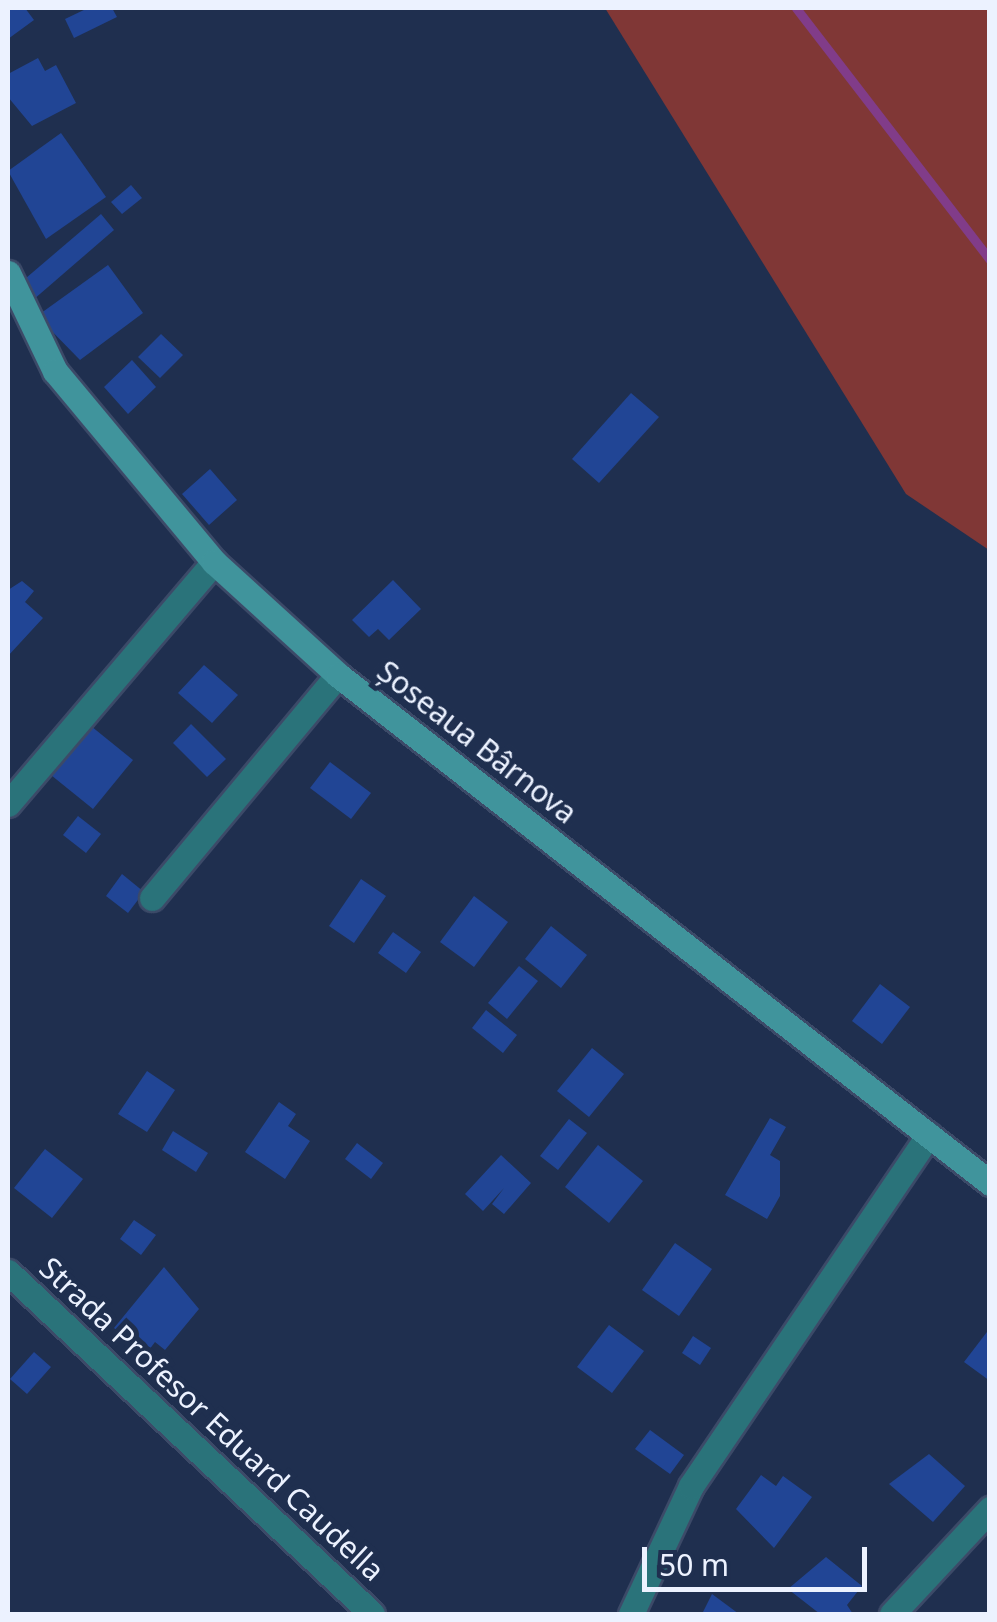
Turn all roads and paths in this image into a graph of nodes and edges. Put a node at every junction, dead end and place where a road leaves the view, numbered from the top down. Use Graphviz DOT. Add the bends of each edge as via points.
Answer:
graph roads {
  1 [pos="8,273"];
  2 [pos="214,562"];
  3 [pos="338,675"];
  4 [pos="8,804"];
  5 [pos="152,898"];
  6 [pos="929,1135"];
  7 [pos="990,1182"];
  8 [pos="8,1272"];
  9 [pos="990,1509"];
  10 [pos="631,1613"];
  11 [pos="372,1614"];
  12 [pos="892,1614"];
  1 -- 2 [label="main road, Șoseaua Bârnova" via="55,371"];
  2 -- 3 [label="main road, Șoseaua Bârnova"];
  2 -- 4 [label="street"];
  3 -- 5 [label="street"];
  3 -- 6 [label="main road, Șoseaua Bârnova"];
  6 -- 7 [label="main road, Șoseaua Bârnova"];
  6 -- 10 [label="street" via="691,1486"];
  8 -- 11 [label="street, Strada Profesor Eduard Caudella"];
  9 -- 12 [label="street"];
}
